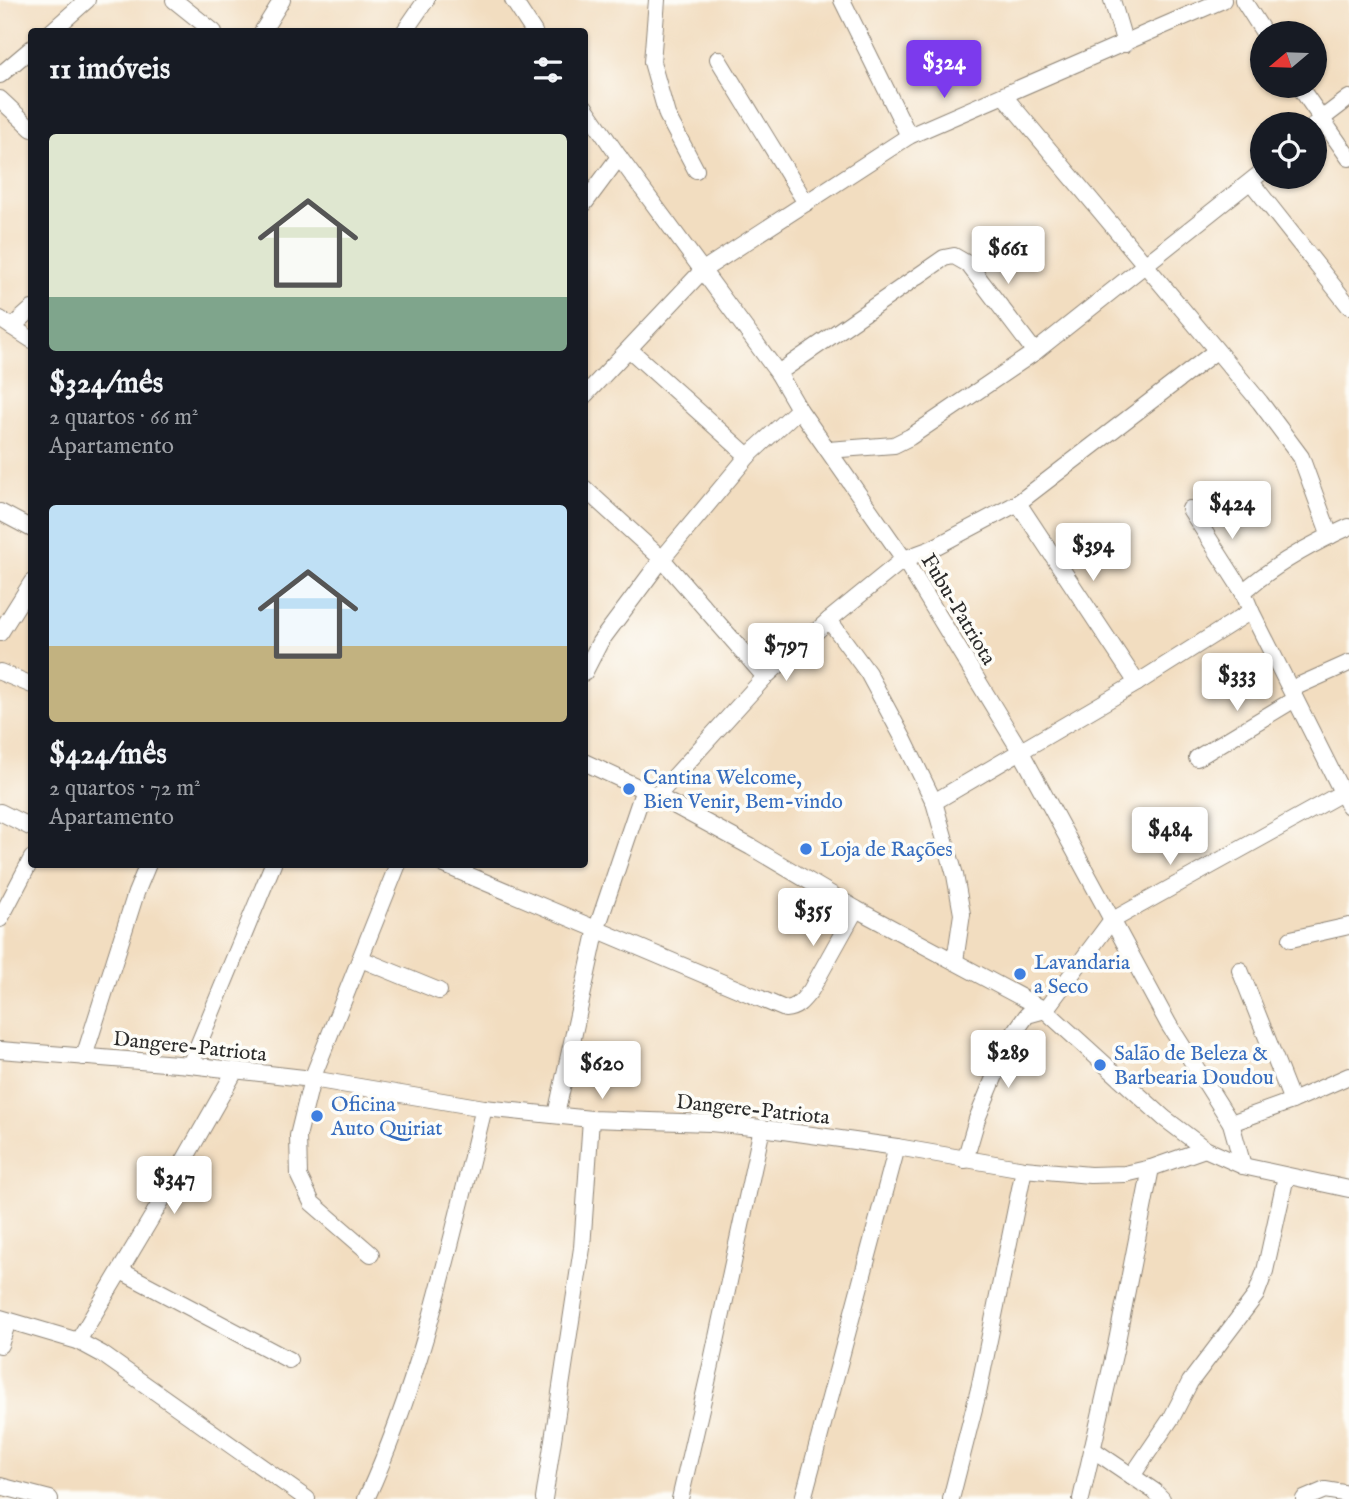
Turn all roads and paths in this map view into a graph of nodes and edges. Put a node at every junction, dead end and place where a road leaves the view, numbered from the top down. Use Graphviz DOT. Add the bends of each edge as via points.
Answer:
graph roads {
  1 [pos="87,0"];
  2 [pos="174,0"];
  3 [pos="282,0"];
  4 [pos="426,0"];
  5 [pos="513,0"];
  6 [pos="657,0"];
  7 [pos="842,0"];
  8 [pos="1112,0"];
  9 [pos="1223,0"];
  10 [pos="1243,0"];
  11 [pos="1256,21"];
  12 [pos="56,28"];
  13 [pos="209,28"];
  14 [pos="264,28"];
  15 [pos="407,28"];
  16 [pos="531,28"];
  17 [pos="1125,44"];
  18 [pos="28,51"];
  19 [pos="718,59"];
  20 [pos="0,75"];
  21 [pos="1004,96"];
  22 [pos="1349,98"];
  23 [pos="0,99"];
  24 [pos="588,112"];
  25 [pos="1327,115"];
  26 [pos="28,125"];
  27 [pos="1327,132"];
  28 [pos="909,136"];
  29 [pos="619,157"];
  30 [pos="1349,158"];
  31 [pos="696,170"];
  32 [pos="1250,182"];
  33 [pos="1265,189"];
  34 [pos="588,199"];
  35 [pos="806,203"];
  36 [pos="1145,264"];
  37 [pos="704,270"];
  38 [pos="1349,306"];
  39 [pos="28,311"];
  40 [pos="6,323"];
  41 [pos="28,337"];
  42 [pos="629,349"];
  43 [pos="1216,351"];
  44 [pos="1035,352"];
  45 [pos="778,373"];
  46 [pos="588,392"];
  47 [pos="799,409"];
  48 [pos="828,450"];
  49 [pos="748,456"];
  50 [pos="588,492"];
  51 [pos="1018,503"];
  52 [pos="1190,509"];
  53 [pos="0,512"];
  54 [pos="28,527"];
  55 [pos="1349,527"];
  56 [pos="1330,536"];
  57 [pos="662,559"];
  58 [pos="904,559"];
  59 [pos="28,588"];
  60 [pos="1242,592"];
  61 [pos="1251,611"];
  62 [pos="829,620"];
  63 [pos="0,633"];
  64 [pos="1349,663"];
  65 [pos="588,665"];
  66 [pos="0,672"];
  67 [pos="765,677"];
  68 [pos="28,683"];
  69 [pos="1137,684"];
  70 [pos="1293,694"];
  71 [pos="1021,752"];
  72 [pos="1197,758"];
  73 [pos="588,764"];
  74 [pos="650,792"];
  75 [pos="1347,796"];
  76 [pos="933,802"];
  77 [pos="0,812"];
  78 [pos="28,826"];
  79 [pos="28,866"];
  80 [pos="146,868"];
  81 [pos="271,868"];
  82 [pos="396,868"];
  83 [pos="452,868"];
  84 [pos="856,909"];
  85 [pos="0,919"];
  86 [pos="1111,921"];
  87 [pos="1349,926"];
  88 [pos="597,929"];
  89 [pos="1291,939"];
  90 [pos="361,959"];
  91 [pos="955,961"];
  92 [pos="1240,970"];
  93 [pos="439,991"];
  94 [pos="1045,1010"];
  95 [pos="0,1050"];
  96 [pos="84,1057"];
  97 [pos="190,1065"];
  98 [pos="235,1071"];
  99 [pos="1349,1076"];
  100 [pos="312,1079"];
  101 [pos="1292,1101"];
  102 [pos="484,1108"];
  103 [pos="556,1115"];
  104 [pos="592,1119"];
  105 [pos="1231,1123"];
  106 [pos="762,1128"];
  107 [pos="897,1147"];
  108 [pos="1205,1149"];
  109 [pos="965,1160"];
  110 [pos="1243,1166"];
  111 [pos="1151,1168"];
  112 [pos="1024,1169"];
  113 [pos="1286,1176"];
  114 [pos="1349,1189"];
  115 [pos="371,1254"];
  116 [pos="121,1271"];
  117 [pos="4,1320"];
  118 [pos="78,1341"];
  119 [pos="0,1345"];
  120 [pos="289,1360"];
  121 [pos="1093,1449"];
  122 [pos="1132,1476"];
  123 [pos="0,1486"];
  124 [pos="1349,1494"];
  125 [pos="50,1499"];
  126 [pos="307,1499"];
  127 [pos="366,1499"];
  128 [pos="544,1499"];
  129 [pos="680,1499"];
  130 [pos="803,1499"];
  131 [pos="951,1499"];
  132 [pos="1081,1499"];
  133 [pos="1162,1499"];
  134 [pos="1304,1499"];
  1 -- 12 [label="street"];
  2 -- 13 [label="street"];
  3 -- 14 [label="street"];
  4 -- 15 [label="street"];
  5 -- 16 [label="street"];
  6 -- 31 [label="street" via="652,62 667,115"];
  7 -- 28 [label="street"];
  8 -- 17 [label="street"];
  9 -- 17 [label="street"];
  10 -- 11 [label="street"];
  17 -- 21 [label="street"];
  18 -- 20 [label="street"];
  19 -- 35 [label="street"];
  21 -- 28 [label="street"];
  21 -- 36 [label="street"];
  22 -- 25 [label="street"];
  23 -- 26 [label="street"];
  24 -- 29 [label="street, Fubu-Patriota"];
  27 -- 30 [label="street"];
  28 -- 35 [label="street"];
  29 -- 34 [label="street"];
  29 -- 37 [label="street, Fubu-Patriota"];
  32 -- 36 [label="street"];
  33 -- 38 [label="street"];
  35 -- 37 [label="street"];
  36 -- 43 [label="street"];
  36 -- 44 [label="street"];
  37 -- 42 [label="street"];
  37 -- 45 [label="street, Fubu-Patriota"];
  39 -- 40 [label="street"];
  40 -- 41 [label="street"];
  42 -- 46 [label="street"];
  42 -- 49 [label="street"];
  43 -- 51 [label="street"];
  43 -- 56 [label="street" via="1301,457"];
  44 -- 45 [label="street" via="968,264 954,256 944,258"];
  44 -- 48 [label="street" via="894,445"];
  45 -- 47 [label="street, Fubu-Patriota"];
  47 -- 48 [label="street, Fubu-Patriota"];
  47 -- 49 [label="street"];
  48 -- 58 [label="street, Fubu-Patriota"];
  49 -- 57 [label="street"];
  50 -- 57 [label="street"];
  51 -- 58 [label="street"];
  51 -- 69 [label="street"];
  52 -- 60 [label="street"];
  53 -- 54 [label="street"];
  55 -- 56 [label="street"];
  56 -- 60 [label="street"];
  57 -- 65 [label="street"];
  57 -- 67 [label="street"];
  58 -- 62 [label="street"];
  58 -- 71 [label="street, Fubu-Patriota"];
  59 -- 63 [label="street"];
  60 -- 61 [label="street"];
  61 -- 69 [label="street"];
  61 -- 70 [label="street"];
  62 -- 67 [label="street"];
  62 -- 76 [label="street" via="868,673"];
  64 -- 70 [label="street"];
  66 -- 68 [label="street"];
  67 -- 74 [label="street"];
  69 -- 71 [label="street"];
  70 -- 72 [label="street"];
  70 -- 75 [label="street"];
  71 -- 76 [label="street"];
  71 -- 86 [label="street, Fubu-Patriota"];
  73 -- 74 [label="street"];
  74 -- 84 [label="street"];
  74 -- 88 [label="street"];
  75 -- 86 [label="street"];
  76 -- 91 [label="street" via="962,914"];
  77 -- 78 [label="street"];
  79 -- 85 [label="street"];
  80 -- 96 [label="street"];
  81 -- 97 [label="street"];
  82 -- 90 [label="street"];
  83 -- 88 [label="street"];
  84 -- 88 [label="street" via="811,990 794,1008 785,1009"];
  84 -- 91 [label="street"];
  86 -- 94 [label="street"];
  86 -- 105 [label="street, Fubu-Patriota" via="1168,1025"];
  87 -- 89 [label="street"];
  88 -- 103 [label="street"];
  90 -- 93 [label="street"];
  90 -- 100 [label="street"];
  91 -- 94 [label="street"];
  92 -- 101 [label="street"];
  94 -- 108 [label="street"];
  94 -- 109 [label="street" via="1027,1015 1010,1040 976,1119"];
  95 -- 96 [label="street, Dangere-Patriota"];
  96 -- 97 [label="street, Dangere-Patriota"];
  97 -- 98 [label="street, Dangere-Patriota"];
  98 -- 100 [label="street, Dangere-Patriota"];
  98 -- 116 [label="street"];
  99 -- 101 [label="street"];
  100 -- 102 [label="street, Dangere-Patriota"];
  100 -- 115 [label="street" via="298,1136 299,1176 312,1203"];
  101 -- 105 [label="street"];
  102 -- 103 [label="street, Dangere-Patriota"];
  102 -- 127 [label="street" via="435,1305 405,1401"];
  103 -- 104 [label="street, Dangere-Patriota"];
  104 -- 106 [label="street, Dangere-Patriota"];
  104 -- 128 [label="street" via="582,1248"];
  105 -- 110 [label="street, Fubu-Patriota"];
  106 -- 107 [label="street, Dangere-Patriota"];
  106 -- 129 [label="street"];
  107 -- 109 [label="street, Dangere-Patriota"];
  107 -- 130 [label="street"];
  108 -- 110 [label="street"];
  108 -- 111 [label="street, Dangere-Patriota"];
  109 -- 112 [label="street, Dangere-Patriota"];
  110 -- 113 [label="street"];
  111 -- 112 [label="street, Dangere-Patriota" via="1090,1175"];
  111 -- 121 [label="street"];
  112 -- 131 [label="street" via="979,1389"];
  113 -- 114 [label="street"];
  113 -- 122 [label="street" via="1256,1295 1190,1382"];
  116 -- 118 [label="street"];
  116 -- 120 [label="street"];
  117 -- 118 [label="street"];
  117 -- 119 [label="street"];
  118 -- 126 [label="street"];
  121 -- 122 [label="street"];
  121 -- 132 [label="street"];
  122 -- 133 [label="street"];
  123 -- 125 [label="street"];
  124 -- 134 [label="street" via="1325,1490"];
}
